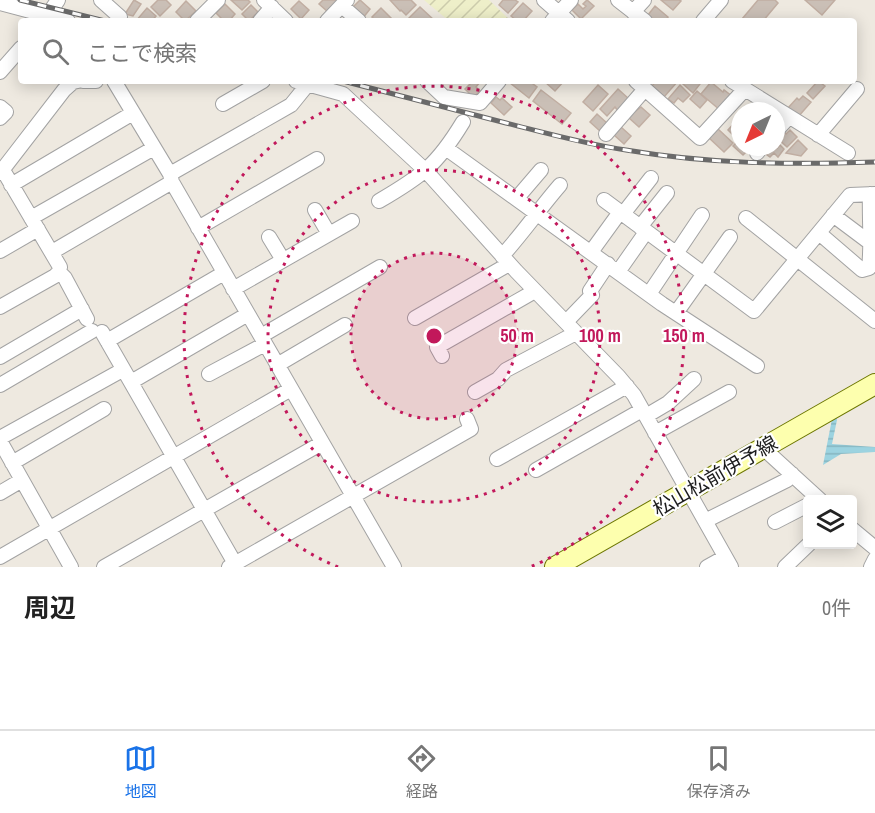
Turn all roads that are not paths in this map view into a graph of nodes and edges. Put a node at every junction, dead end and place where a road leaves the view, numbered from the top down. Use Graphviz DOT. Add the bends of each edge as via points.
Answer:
graph roads {
  1 [pos="101,0"];
  2 [pos="218,0"];
  3 [pos="544,0"];
  4 [pos="571,0"];
  5 [pos="618,0"];
  6 [pos="644,0"];
  7 [pos="721,0"];
  8 [pos="54,1"];
  9 [pos="345,2"];
  10 [pos="0,3"];
  11 [pos="268,4"];
  12 [pos="633,12"];
  13 [pos="120,17"];
  14 [pos="46,18"];
  15 [pos="200,18"];
  16 [pos="261,18"];
  17 [pos="283,18"];
  18 [pos="330,18"];
  19 [pos="357,18"];
  20 [pos="560,18"];
  21 [pos="641,18"];
  22 [pos="706,18"];
  23 [pos="18,51"];
  24 [pos="0,72"];
  25 [pos="71,84"];
  26 [pos="116,84"];
  27 [pos="258,84"];
  28 [pos="302,84"];
  29 [pos="306,84"];
  30 [pos="430,84"];
  31 [pos="496,84"];
  32 [pos="737,84"];
  33 [pos="640,85"];
  34 [pos="745,89"];
  35 [pos="857,89"];
  36 [pos="223,104"];
  37 [pos="0,107"];
  38 [pos="133,113"];
  39 [pos="789,117"];
  40 [pos="0,118"];
  41 [pos="785,121"];
  42 [pos="463,122"];
  43 [pos="606,134"];
  44 [pos="818,135"];
  45 [pos="154,148"];
  46 [pos="447,149"];
  47 [pos="848,153"];
  48 [pos="317,159"];
  49 [pos="541,170"];
  50 [pos="426,171"];
  51 [pos="1,172"];
  52 [pos="171,178"];
  53 [pos="651,178"];
  54 [pos="12,185"];
  55 [pos="560,185"];
  56 [pos="668,193"];
  57 [pos="872,194"];
  58 [pos="517,198"];
  59 [pos="604,200"];
  60 [pos="379,201"];
  61 [pos="315,210"];
  62 [pos="537,213"];
  63 [pos="621,213"];
  64 [pos="702,215"];
  65 [pos="833,215"];
  66 [pos="746,218"];
  67 [pos="352,220"];
  68 [pos="35,224"];
  69 [pos="198,228"];
  70 [pos="643,230"];
  71 [pos="819,233"];
  72 [pos="329,234"];
  73 [pos="269,237"];
  74 [pos="730,237"];
  75 [pos="0,251"];
  76 [pos="872,251"];
  77 [pos="52,252"];
  78 [pos="591,252"];
  79 [pos="676,254"];
  80 [pos="798,258"];
  81 [pos="282,260"];
  82 [pos="506,260"];
  83 [pos="380,267"];
  84 [pos="613,268"];
  85 [pos="59,272"];
  86 [pos="224,273"];
  87 [pos="704,274"];
  88 [pos="233,289"];
  89 [pos="535,291"];
  90 [pos="649,294"];
  91 [pos="0,307"];
  92 [pos="676,313"];
  93 [pos="248,314"];
  94 [pos="416,318"];
  95 [pos="875,321"];
  96 [pos="566,322"];
  97 [pos="345,325"];
  98 [pos="94,326"];
  99 [pos="576,333"];
  100 [pos="263,340"];
  101 [pos="442,356"];
  102 [pos="0,357"];
  103 [pos="277,365"];
  104 [pos="757,366"];
  105 [pos="117,373"];
  106 [pos="209,374"];
  107 [pos="694,379"];
  108 [pos="130,382"];
  109 [pos="875,384"];
  110 [pos="0,385"];
  111 [pos="627,386"];
  112 [pos="291,389"];
  113 [pos="475,392"];
  114 [pos="729,392"];
  115 [pos="104,409"];
  116 [pos="644,413"];
  117 [pos="467,419"];
  118 [pos="655,433"];
  119 [pos="0,440"];
  120 [pos="322,443"];
  121 [pos="763,448"];
  122 [pos="174,457"];
  123 [pos="497,459"];
  124 [pos="12,463"];
  125 [pos="536,470"];
  126 [pos="792,474"];
  127 [pos="22,480"];
  128 [pos="688,491"];
  129 [pos="0,493"];
  130 [pos="810,495"];
  131 [pos="353,497"];
  132 [pos="803,506"];
  133 [pos="204,510"];
  134 [pos="705,521"];
  135 [pos="775,522"];
  136 [pos="49,528"];
  137 [pos="857,533"];
  138 [pos="875,548"];
  139 [pos="804,549"];
  140 [pos="0,557"];
  141 [pos="875,559"];
  142 [pos="728,562"];
  143 [pos="233,566"];
  144 [pos="71,567"];
  145 [pos="104,567"];
  146 [pos="394,567"];
  147 [pos="555,567"];
  148 [pos="707,567"];
  149 [pos="785,567"];
  150 [pos="871,567"];
  1 -- 13 [label="street"];
  2 -- 15 [label="street"];
  3 -- 20 [label="street"];
  4 -- 20 [label="street"];
  5 -- 12 [label="street"];
  6 -- 12 [label="street"];
  7 -- 22 [label="street"];
  8 -- 14 [label="street"];
  9 -- 18 [label="street"];
  9 -- 19 [label="street"];
  10 -- 14 [label="street"];
  11 -- 16 [label="street"];
  11 -- 17 [label="street"];
  12 -- 21 [label="street"];
  23 -- 24 [label="street"];
  25 -- 51 [label="street"];
  26 -- 38 [label="street"];
  27 -- 36 [label="street"];
  28 -- 52 [label="street" via="291,105"];
  29 -- 50 [label="street" via="344,94"];
  30 -- 31 [label="street" via="444,97 480,102"];
  32 -- 34 [label="street"];
  33 -- 34 [label="street" via="700,138"];
  33 -- 43 [label="street"];
  34 -- 39 [label="street"];
  35 -- 44 [label="street"];
  37 -- 40 [label="street" via="6,112"];
  38 -- 45 [label="street"];
  38 -- 54 [label="street"];
  39 -- 41 [label="street"];
  39 -- 44 [label="street"];
  42 -- 46 [label="street"];
  44 -- 47 [label="street"];
  45 -- 52 [label="street"];
  45 -- 68 [label="street"];
  46 -- 50 [label="street"];
  46 -- 58 [label="street"];
  48 -- 69 [label="street"];
  49 -- 58 [label="street"];
  50 -- 60 [label="street"];
  50 -- 82 [label="street"];
  51 -- 54 [label="street"];
  52 -- 69 [label="street"];
  52 -- 77 [label="street"];
  53 -- 63 [label="street"];
  54 -- 68 [label="street"];
  55 -- 62 [label="street"];
  56 -- 70 [label="street"];
  57 -- 65 [label="street" via="850,195"];
  57 -- 76 [label="street"];
  58 -- 62 [label="street"];
  59 -- 63 [label="street"];
  61 -- 72 [label="street"];
  62 -- 78 [label="street"];
  62 -- 82 [label="street"];
  63 -- 70 [label="street"];
  63 -- 78 [label="street"];
  64 -- 79 [label="street"];
  65 -- 71 [label="street"];
  65 -- 76 [label="street"];
  66 -- 80 [label="street"];
  67 -- 72 [label="street"];
  68 -- 75 [label="street"];
  68 -- 77 [label="street"];
  69 -- 86 [label="street"];
  70 -- 79 [label="street"];
  70 -- 84 [label="street"];
  71 -- 76 [label="street" via="862,270 869,268"];
  71 -- 80 [label="street"];
  72 -- 81 [label="street"];
  73 -- 81 [label="street"];
  74 -- 87 [label="street"];
  77 -- 85 [label="street"];
  78 -- 84 [label="street"];
  79 -- 87 [label="street"];
  79 -- 90 [label="street"];
  80 -- 87 [label="street" via="754,311"];
  80 -- 95 [label="street"];
  81 -- 88 [label="street"];
  82 -- 89 [label="street"];
  82 -- 94 [label="street"];
  83 -- 100 [label="street"];
  84 -- 90 [label="street"];
  84 -- 96 [label="street"];
  85 -- 91 [label="street"];
  85 -- 98 [label="street"];
  86 -- 88 [label="street"];
  86 -- 98 [label="street"];
  87 -- 92 [label="street"];
  88 -- 93 [label="street"];
  89 -- 96 [label="street"];
  89 -- 101 [label="street" via="437,347"];
  90 -- 92 [label="street"];
  92 -- 104 [label="street"];
  93 -- 100 [label="street"];
  93 -- 108 [label="street"];
  96 -- 99 [label="street"];
  97 -- 103 [label="street"];
  98 -- 102 [label="street"];
  98 -- 108 [label="street"];
  98 -- 110 [label="street"];
  99 -- 111 [label="street"];
  99 -- 113 [label="street" via="506,370"];
  100 -- 103 [label="street"];
  100 -- 106 [label="street"];
  103 -- 112 [label="street"];
  105 -- 119 [label="street"];
  107 -- 116 [label="street" via="668,403"];
  108 -- 122 [label="street"];
  109 -- 121 [label="main road, 松山松前伊予線"];
  111 -- 116 [label="street"];
  111 -- 123 [label="street"];
  112 -- 120 [label="street"];
  112 -- 122 [label="street"];
  114 -- 118 [label="street"];
  115 -- 124 [label="street"];
  116 -- 118 [label="street"];
  116 -- 125 [label="street"];
  117 -- 131 [label="street" via="471,429"];
  118 -- 128 [label="street"];
  119 -- 124 [label="street"];
  120 -- 131 [label="street"];
  120 -- 133 [label="street"];
  121 -- 126 [label="street"];
  121 -- 128 [label="main road, 松山松前伊予線"];
  122 -- 133 [label="street"];
  122 -- 136 [label="street"];
  124 -- 127 [label="street"];
  126 -- 130 [label="street"];
  126 -- 134 [label="street"];
  127 -- 129 [label="street"];
  127 -- 136 [label="street"];
  128 -- 134 [label="street"];
  128 -- 147 [label="main road, 松山松前伊予線"];
  131 -- 143 [label="street"];
  131 -- 146 [label="street"];
  132 -- 135 [label="street"];
  133 -- 143 [label="street"];
  133 -- 145 [label="street"];
  134 -- 142 [label="street"];
  136 -- 140 [label="street"];
  136 -- 144 [label="street"];
  137 -- 138 [label="street"];
  139 -- 149 [label="street"];
  141 -- 150 [label="street"];
  142 -- 148 [label="street"];
}
